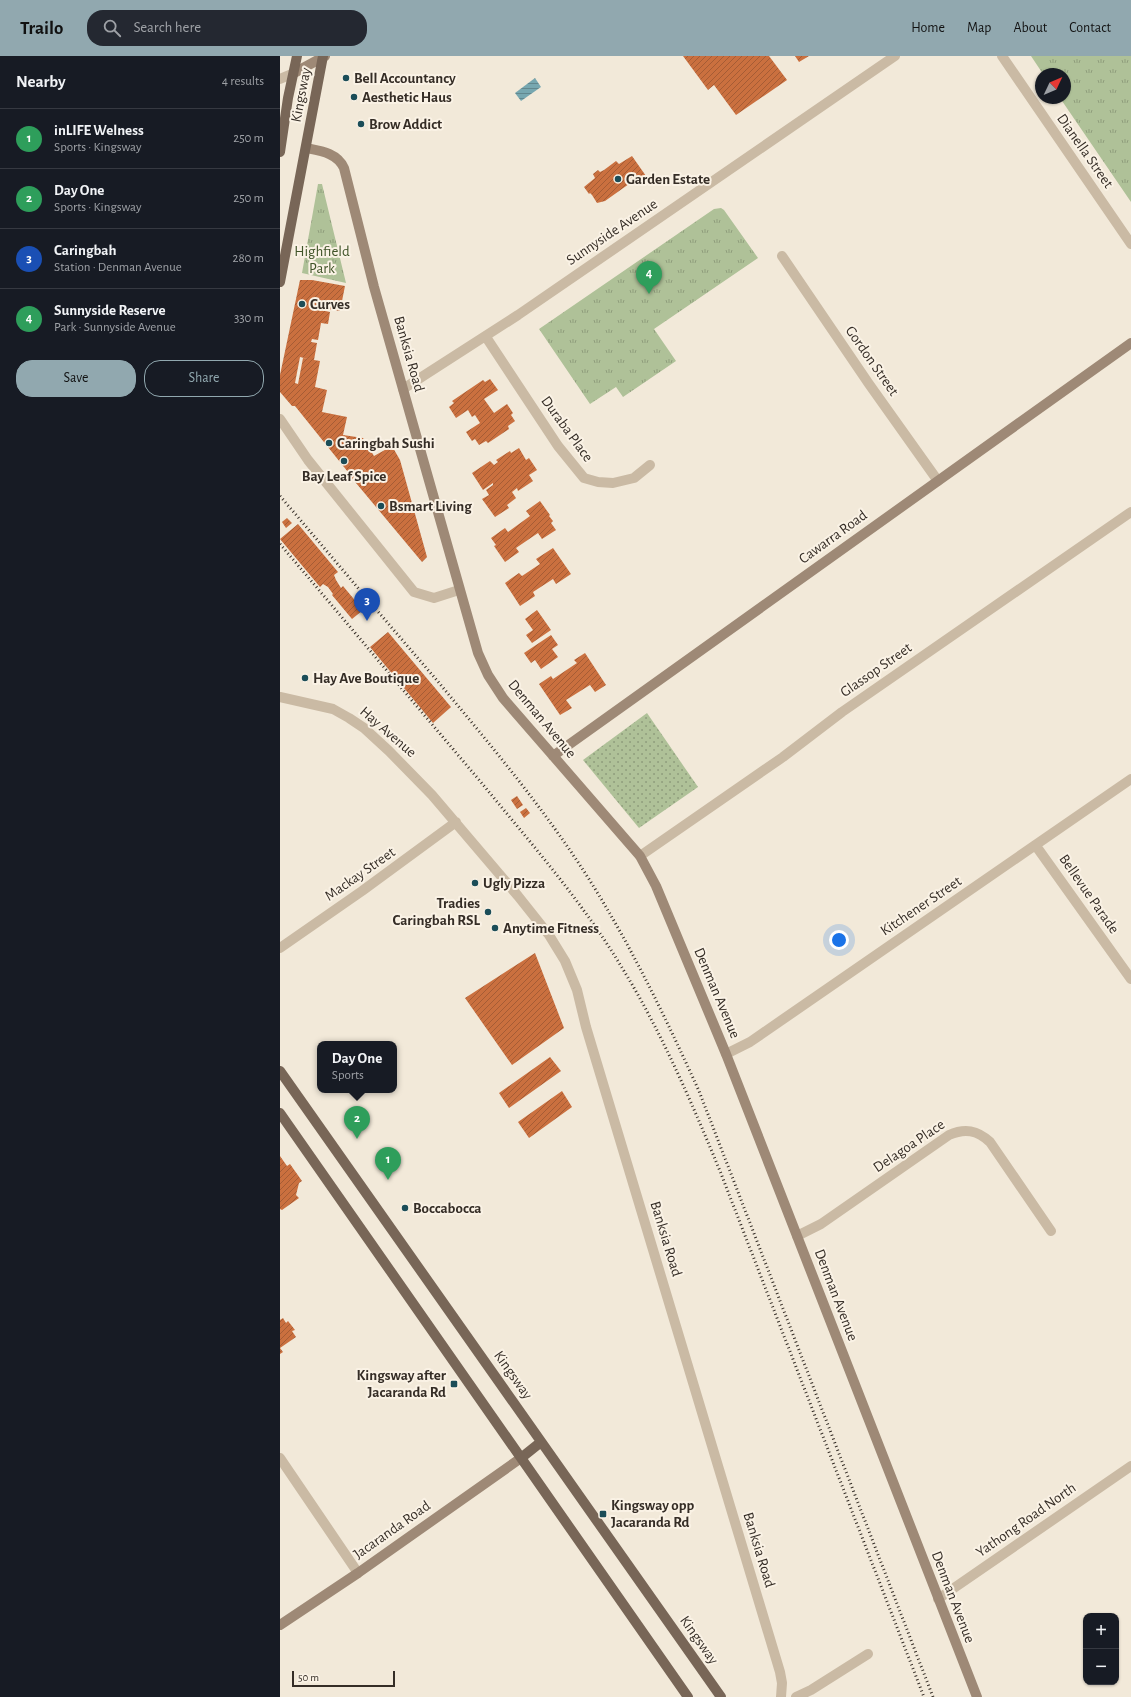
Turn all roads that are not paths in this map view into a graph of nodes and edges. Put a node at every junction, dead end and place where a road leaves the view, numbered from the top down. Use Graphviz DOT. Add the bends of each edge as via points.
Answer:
graph roads {
  1 [pos="297,56"];
  2 [pos="324,56"];
  3 [pos="895,56"];
  4 [pos="1002,56"];
  5 [pos="294,73"];
  6 [pos="280,79"];
  7 [pos="306,148"];
  8 [pos="280,152"];
  9 [pos="1131,244"];
  10 [pos="782,256"];
  11 [pos="280,282"];
  12 [pos="486,337"];
  13 [pos="1131,343"];
  14 [pos="403,389"];
  15 [pos="280,418"];
  16 [pos="650,465"];
  17 [pos="938,482"];
  18 [pos="1131,512"];
  19 [pos="459,590"];
  20 [pos="280,697"];
  21 [pos="553,756"];
  22 [pos="1131,779"];
  23 [pos="456,822"];
  24 [pos="1036,846"];
  25 [pos="640,856"];
  26 [pos="280,948"];
  27 [pos="1131,979"];
  28 [pos="726,1054"];
  29 [pos="280,1071"];
  30 [pos="280,1114"];
  31 [pos="1051,1231"];
  32 [pos="797,1236"];
  33 [pos="541,1442"];
  34 [pos="280,1458"];
  35 [pos="521,1458"];
  36 [pos="1131,1466"];
  37 [pos="358,1573"];
  38 [pos="938,1599"];
  39 [pos="280,1625"];
  40 [pos="868,1654"];
  41 [pos="688,1697"];
  42 [pos="721,1697"];
  43 [pos="781,1697"];
  44 [pos="796,1697"];
  45 [pos="976,1697"];
  1 -- 5 [label="main road, Kingsway"];
  2 -- 5 [label="street"];
  2 -- 7 [label="main road, Kingsway"];
  3 -- 12 [label="street, Sunnyside Avenue"];
  4 -- 9 [label="street, Dianella Street"];
  5 -- 6 [label="street"];
  5 -- 8 [label="main road, Kingsway"];
  7 -- 11 [label="main road, Kingsway"];
  7 -- 14 [label="street, Banksia Road" via="334,156 340,160 344,168"];
  10 -- 17 [label="street, Gordon Street"];
  12 -- 14 [label="street, Sunnyside Avenue"];
  12 -- 16 [label="street, Duraba Place" via="558,446 584,478 614,483 634,478"];
  13 -- 17 [label="street, Cawarra Road"];
  14 -- 19 [label="street, Banksia Road"];
  15 -- 19 [label="street" via="308,460 414,592 434,598"];
  17 -- 21 [label="street, Cawarra Road"];
  18 -- 25 [label="street, Glassop Street"];
  19 -- 21 [label="street, Denman Avenue" via="478,653 488,675 503,698"];
  20 -- 23 [label="street, Hay Avenue" via="333,709 364,728 390,751"];
  21 -- 25 [label="street, Denman Avenue"];
  22 -- 24 [label="street, Kitchener Street"];
  23 -- 26 [label="street, Mackay Street" via="362,892"];
  23 -- 43 [label="street, Banksia Road" via="549,935 565,962 577,990 780,1672"];
  24 -- 27 [label="street, Bellevue Parade"];
  24 -- 28 [label="street, Kitchener Street" via="750,1042"];
  25 -- 28 [label="street, Denman Avenue" via="656,886"];
  28 -- 32 [label="street, Denman Avenue"];
  29 -- 33 [label="main road, Kingsway"];
  30 -- 35 [label="main road"];
  31 -- 32 [label="street, Delagoa Place" via="990,1142 978,1133 964,1130 949,1135 821,1224"];
  32 -- 38 [label="street, Denman Avenue"];
  33 -- 35 [label="main road"];
  33 -- 42 [label="main road, Kingsway"];
  34 -- 37 [label="street"];
  35 -- 37 [label="street, Jacaranda Road"];
  35 -- 41 [label="main road"];
  36 -- 38 [label="street, Yathong Road North"];
  37 -- 39 [label="street, Jacaranda Road"];
  38 -- 45 [label="street, Denman Avenue"];
  40 -- 44 [label="street"];
}
